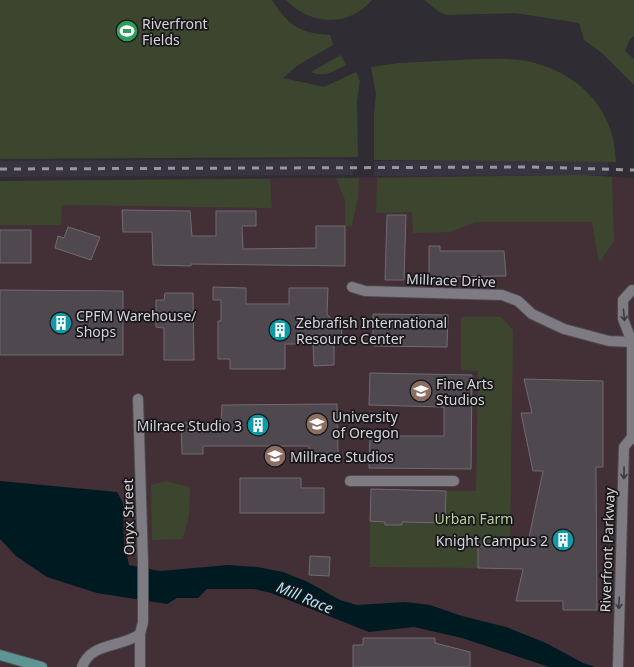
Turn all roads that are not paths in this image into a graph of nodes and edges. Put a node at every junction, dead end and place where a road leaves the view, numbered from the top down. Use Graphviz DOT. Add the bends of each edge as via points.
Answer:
graph roads {
  1 [pos="352,287"];
  2 [pos="632,288"];
  3 [pos="633,341"];
  4 [pos="138,399"];
  5 [pos="633,438"];
  6 [pos="350,481"];
  7 [pos="454,481"];
  8 [pos="140,634"];
  9 [pos="0,655"];
  10 [pos="618,665"];
  11 [pos="42,667"];
  12 [pos="82,667"];
  13 [pos="140,667"];
  1 -- 3 [label="street, Millrace Drive" via="365,291 502,295 518,301 532,314 564,329 609,341"];
  2 -- 3 [label="street, Riverfront Parkway, one-way" via="624,300 623,319"];
  3 -- 5 [label="street, Riverfront Parkway"];
  4 -- 8 [label="street, Onyx Street" via="143,563 143,622"];
  5 -- 10 [label="street, Riverfront Parkway, one-way" via="624,447"];
  6 -- 7 [label="street"];
  8 -- 12 [label="street" via="124,643 94,652 88,656"];
  8 -- 13 [label="street, Onyx Street"];
  9 -- 11 [label="main road"];
}
